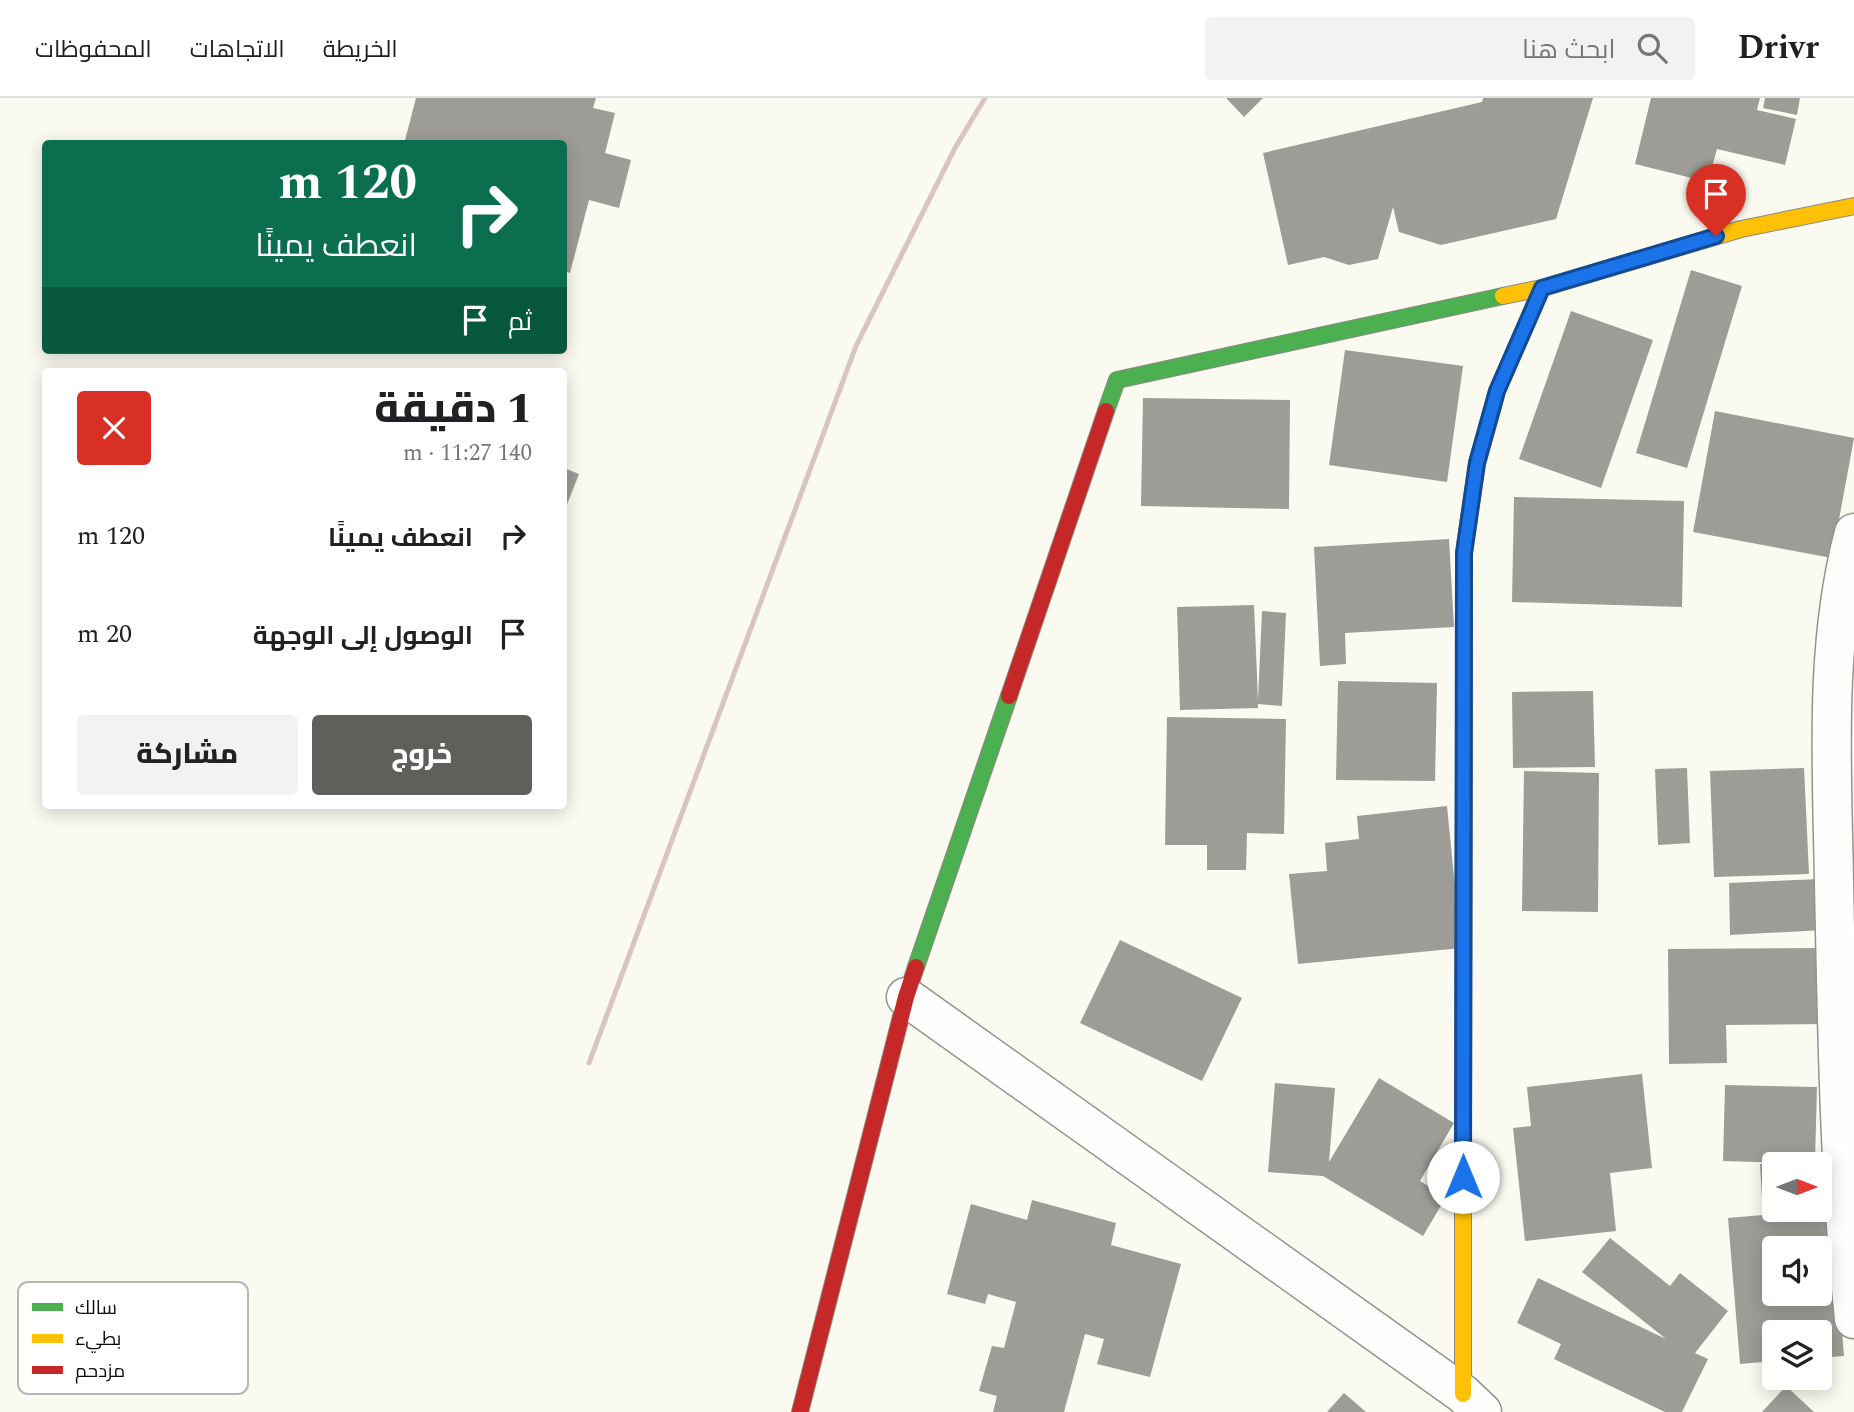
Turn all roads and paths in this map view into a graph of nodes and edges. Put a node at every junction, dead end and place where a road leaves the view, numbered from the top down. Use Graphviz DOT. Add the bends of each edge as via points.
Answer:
graph roads {
  1 [pos="1854,206"];
  2 [pos="1542,288"];
  3 [pos="1854,533"];
  4 [pos="906,997"];
  5 [pos="1854,1319"];
  6 [pos="1472,1403"];
  7 [pos="800,1412"];
  1 -- 2 [label="street" via="1741,229"];
  2 -- 4 [label="street" via="1117,380"];
  2 -- 6 [label="street" via="1497,391 1477,463 1464,553"];
  3 -- 5 [label="street" via="1835,643 1832,733 1838,1092"];
  4 -- 6 [label="street"];
  4 -- 7 [label="street"];
}
